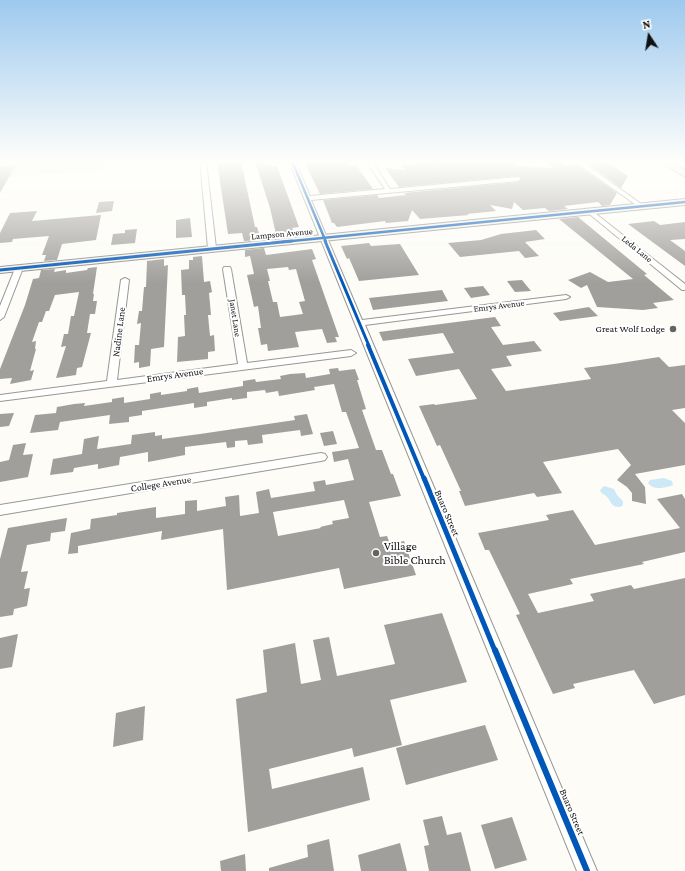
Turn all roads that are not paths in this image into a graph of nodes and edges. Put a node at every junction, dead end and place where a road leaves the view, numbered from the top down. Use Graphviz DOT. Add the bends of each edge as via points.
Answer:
graph roads {
  1 [pos="208,202"];
  2 [pos="309,202"];
  3 [pos="636,202"];
  4 [pos="685,202"];
  5 [pos="642,206"];
  6 [pos="589,211"];
  7 [pos="324,238"];
  8 [pos="212,248"];
  9 [pos="20,268"];
  10 [pos="227,269"];
  11 [pos="0,270"];
  12 [pos="125,280"];
  13 [pos="685,288"];
  14 [pos="566,297"];
  15 [pos="0,317"];
  16 [pos="360,323"];
  17 [pos="350,353"];
  18 [pos="242,367"];
  19 [pos="112,384"];
  20 [pos="0,398"];
  21 [pos="321,457"];
  22 [pos="0,510"];
  23 [pos="588,871"];
  1 -- 8 [label="street"];
  2 -- 7 [label="street, Buaro Street"];
  3 -- 5 [label="street"];
  4 -- 5 [label="street, Lampson Avenue"];
  5 -- 6 [label="street, Lampson Avenue"];
  6 -- 7 [label="street, Lampson Avenue"];
  6 -- 13 [label="street, Leda Lane"];
  7 -- 8 [label="street, Lampson Avenue"];
  7 -- 16 [label="street, Buaro Street"];
  8 -- 9 [label="street, Lampson Avenue"];
  9 -- 11 [label="street, Lampson Avenue"];
  9 -- 15 [label="street"];
  10 -- 18 [label="street, Janet Lane"];
  12 -- 19 [label="street, Nadine Lane"];
  14 -- 16 [label="street, Emrys Avenue"];
  16 -- 23 [label="street, Buaro Street"];
  17 -- 18 [label="street, Emrys Avenue"];
  18 -- 19 [label="street, Emrys Avenue"];
  19 -- 20 [label="street, Emrys Avenue"];
  21 -- 22 [label="street, College Avenue"];
}
